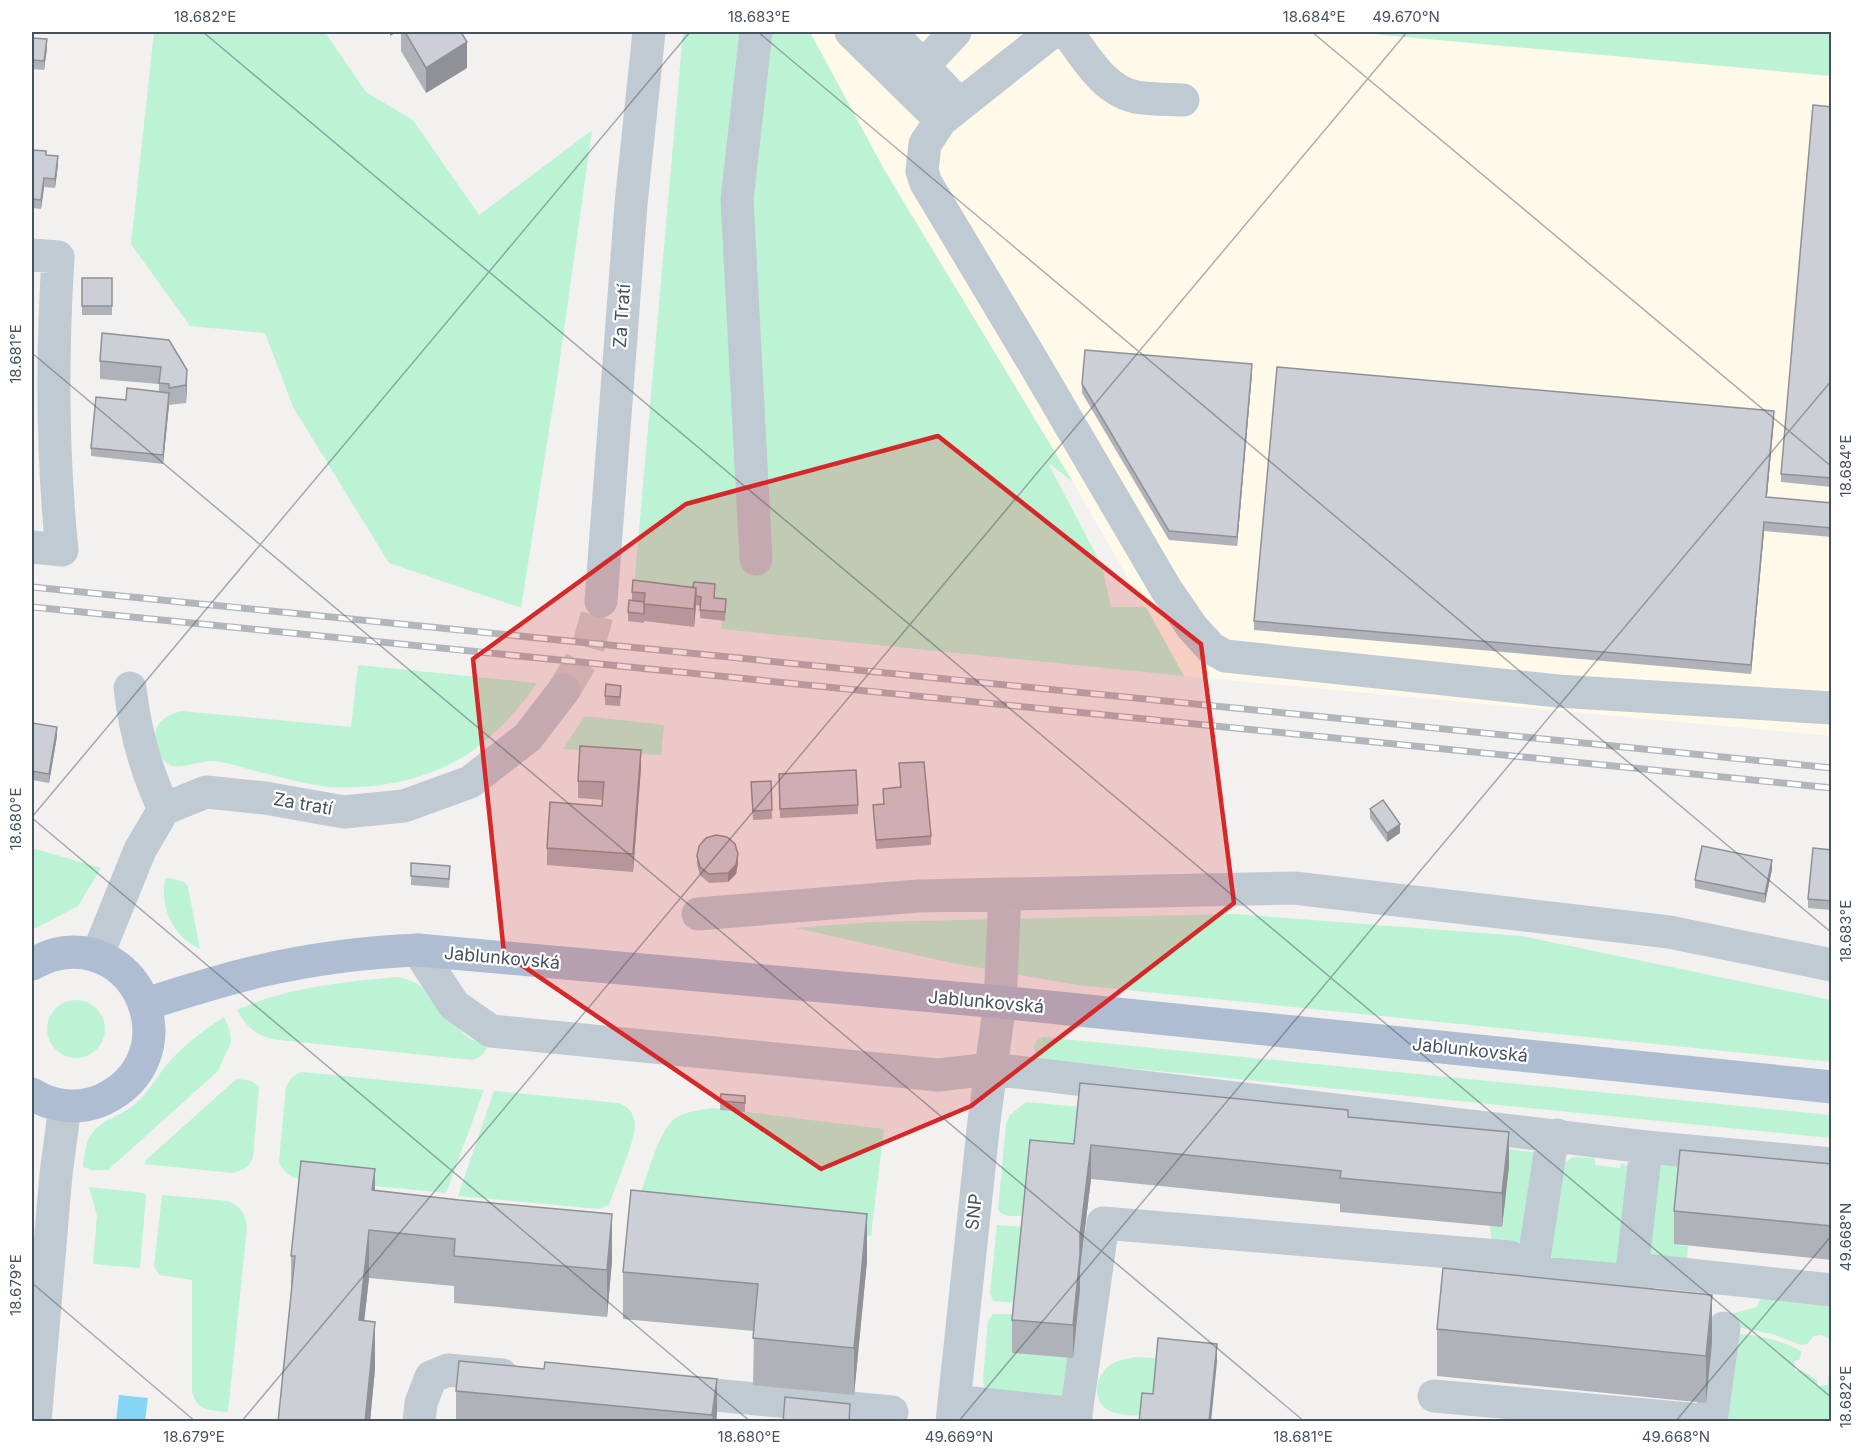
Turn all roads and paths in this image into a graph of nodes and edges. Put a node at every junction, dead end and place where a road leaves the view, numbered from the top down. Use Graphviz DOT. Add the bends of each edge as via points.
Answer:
graph roads {
  1 [pos="649,32"];
  2 [pos="756,32"];
  3 [pos="851,32"];
  4 [pos="890,32"];
  5 [pos="955,32"];
  6 [pos="1052,32"];
  7 [pos="1067,32"];
  8 [pos="922,66"];
  9 [pos="1183,100"];
  10 [pos="951,113"];
  11 [pos="32,255"];
  12 [pos="47,548"];
  13 [pos="756,558"];
  14 [pos="601,601"];
  15 [pos="130,688"];
  16 [pos="564,690"];
  17 [pos="1832,708"];
  18 [pos="164,809"];
  19 [pos="1005,894"];
  20 [pos="698,914"];
  21 [pos="418,950"];
  22 [pos="97,956"];
  23 [pos="32,964"];
  24 [pos="1832,965"];
  25 [pos="1000,1002"];
  26 [pos="146,1004"];
  27 [pos="991,1069"];
  28 [pos="1832,1087"];
  29 [pos="32,1094"];
  30 [pos="65,1106"];
  31 [pos="1557,1136"];
  32 [pos="1646,1147"];
  33 [pos="1832,1164"];
  34 [pos="1532,1272"];
  35 [pos="1631,1281"];
  36 [pos="1832,1290"];
  37 [pos="1724,1328"];
  38 [pos="530,1377"];
  39 [pos="648,1389"];
  40 [pos="1434,1396"];
  41 [pos="776,1411"];
  42 [pos="953,1411"];
  43 [pos="892,1412"];
  44 [pos="1076,1418"];
  45 [pos="1712,1421"];
  46 [pos="35,1422"];
  47 [pos="419,1422"];
  1 -- 14 [label="street, Za Tratí" via="631,204"];
  2 -- 13 [label="street" via="737,199"];
  3 -- 10 [label="street"];
  4 -- 8 [label="street"];
  5 -- 8 [label="street"];
  6 -- 10 [label="street"];
  7 -- 9 [label="street" via="1111,86 1137,97"];
  8 -- 10 [label="street"];
  10 -- 17 [label="street" via="925,144 922,171 926,183 1166,589 1210,648 1225,656 1558,691"];
  11 -- 12 [label="street" via="58,257 54,324 56,496"];
  15 -- 18 [label="street" via="133,721"];
  16 -- 18 [label="street, Za tratí" via="528,737 470,782 404,806 345,812 206,792"];
  18 -- 22 [label="street" via="140,850"];
  19 -- 20 [label="street" via="918,896"];
  19 -- 24 [label="street" via="1294,888 1669,932"];
  19 -- 25 [label="street, SNP"];
  21 -- 25 [label="main road, Jablunkovská"];
  21 -- 26 [label="main road, Jablunkovská" via="314,960 260,971"];
  21 -- 27 [label="street" via="454,1005 491,1031 938,1075"];
  22 -- 23 [label="main road" via="75,952 52,955"];
  22 -- 26 [label="main road" via="117,966 134,983"];
  25 -- 27 [label="street, SNP"];
  25 -- 28 [label="main road, Jablunkovská"];
  26 -- 30 [label="main road" via="150,1029 146,1054 134,1077 114,1094 91,1104"];
  27 -- 31 [label="street"];
  27 -- 42 [label="street, SNP"];
  29 -- 30 [label="main road"];
  30 -- 46 [label="street"];
  31 -- 32 [label="street"];
  31 -- 34 [label="street" via="1551,1147"];
  32 -- 33 [label="street"];
  32 -- 35 [label="street"];
  34 -- 35 [label="street"];
  34 -- 44 [label="street" via="1510,1257 1103,1223"];
  35 -- 36 [label="street" via="1653,1271"];
  37 -- 45 [label="street"];
  38 -- 47 [label="street" via="448,1370 431,1377"];
  39 -- 41 [label="street"];
  40 -- 45 [label="street"];
  41 -- 43 [label="street"];
  42 -- 44 [label="street"];
}
